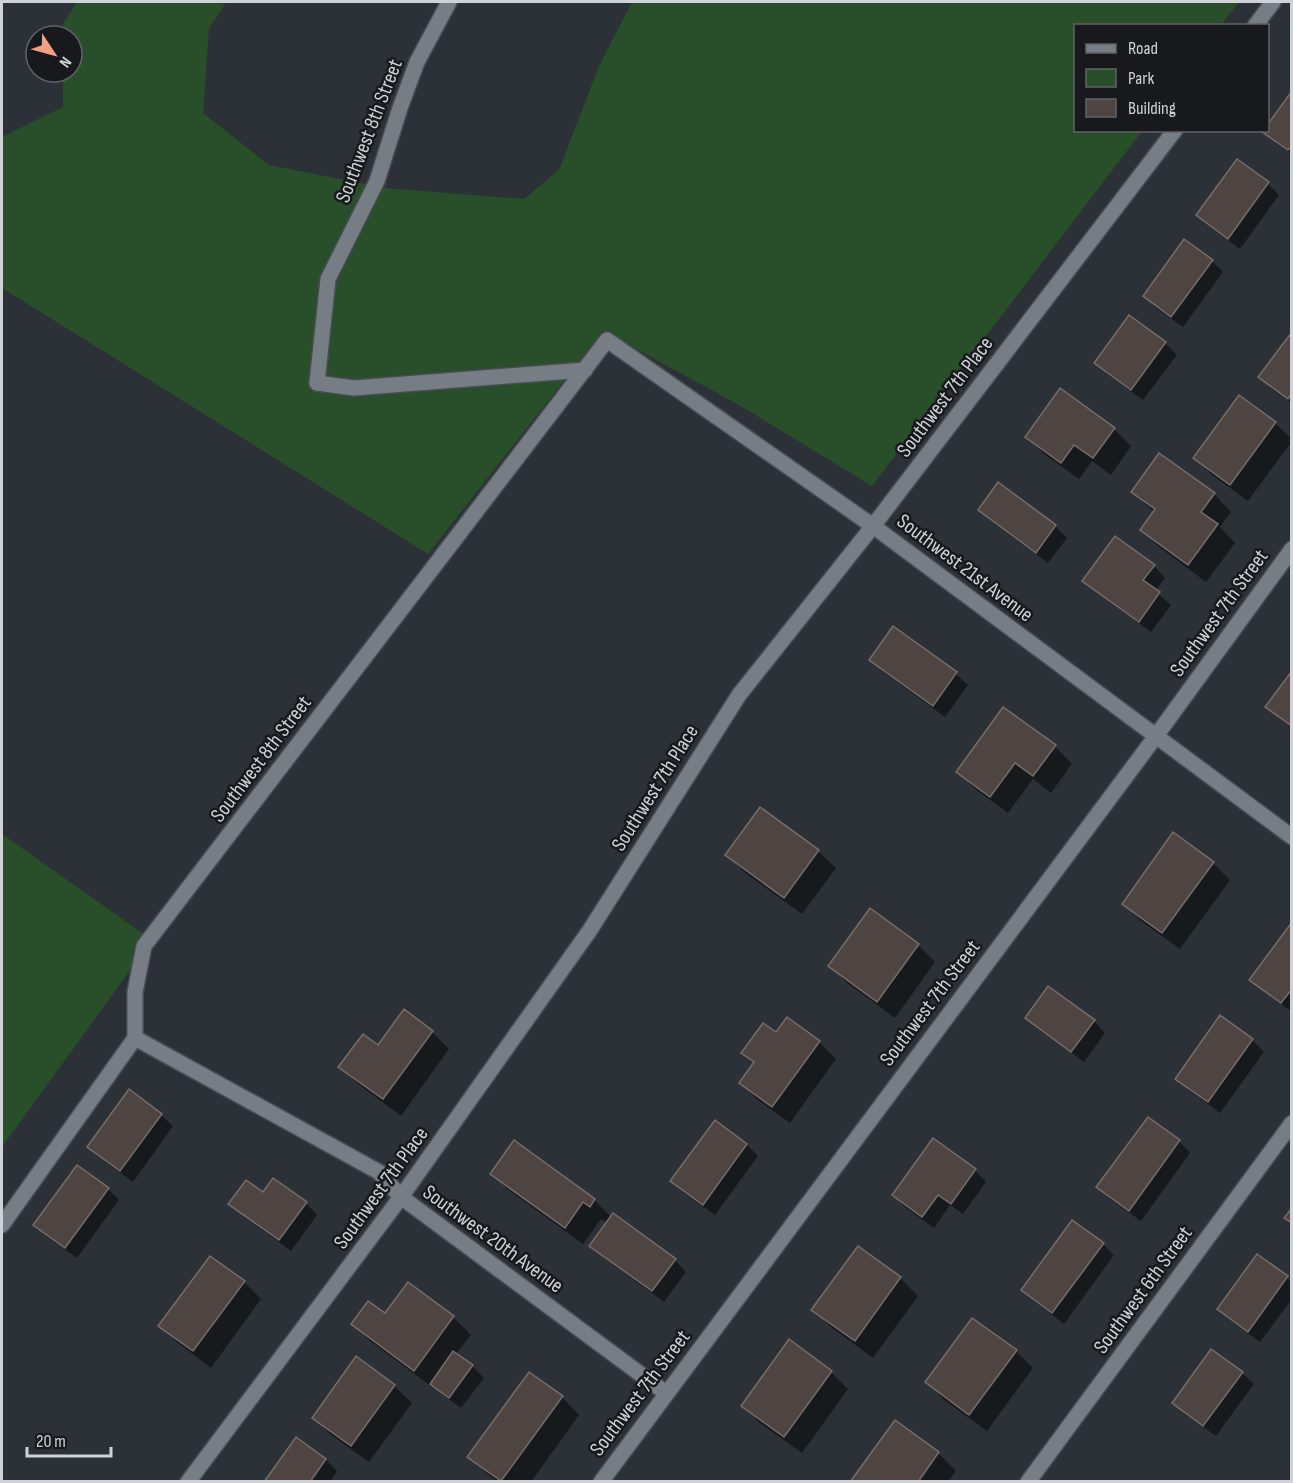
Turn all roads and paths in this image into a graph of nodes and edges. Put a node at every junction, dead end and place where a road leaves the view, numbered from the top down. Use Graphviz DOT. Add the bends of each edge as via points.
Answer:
graph roads {
  1 [pos="449,2"];
  2 [pos="1273,2"];
  3 [pos="1256,24"];
  4 [pos="1173,132"];
  5 [pos="607,340"];
  6 [pos="585,370"];
  7 [pos="873,526"];
  8 [pos="1292,549"];
  9 [pos="1156,736"];
  10 [pos="1292,837"];
  11 [pos="135,1038"];
  12 [pos="1292,1123"];
  13 [pos="401,1197"];
  14 [pos="2,1225"];
  15 [pos="666,1393"];
  16 [pos="188,1482"];
  17 [pos="601,1482"];
  18 [pos="1028,1482"];
  1 -- 6 [label="street, Southwest 8th Street" via="417,62 377,181 328,279 317,383 354,388"];
  2 -- 3 [label="street"];
  4 -- 7 [label="street, Southwest 7th Place"];
  5 -- 6 [label="street, Southwest 8th Street"];
  5 -- 7 [label="street, Southwest 21st Avenue"];
  6 -- 11 [label="street, Southwest 8th Street" via="144,946 135,992"];
  7 -- 9 [label="street, Southwest 21st Avenue"];
  7 -- 13 [label="street, Southwest 7th Place" via="739,695 590,930"];
  8 -- 9 [label="street, Southwest 7th Street"];
  9 -- 10 [label="street, Southwest 21st Avenue"];
  9 -- 15 [label="street, Southwest 7th Street"];
  11 -- 13 [label="street, Southwest 20th Avenue" via="379,1172"];
  11 -- 14 [label="street"];
  12 -- 18 [label="street, Southwest 6th Street"];
  13 -- 15 [label="street, Southwest 20th Avenue"];
  13 -- 16 [label="street, Southwest 7th Place"];
  15 -- 17 [label="street, Southwest 7th Street"];
}
